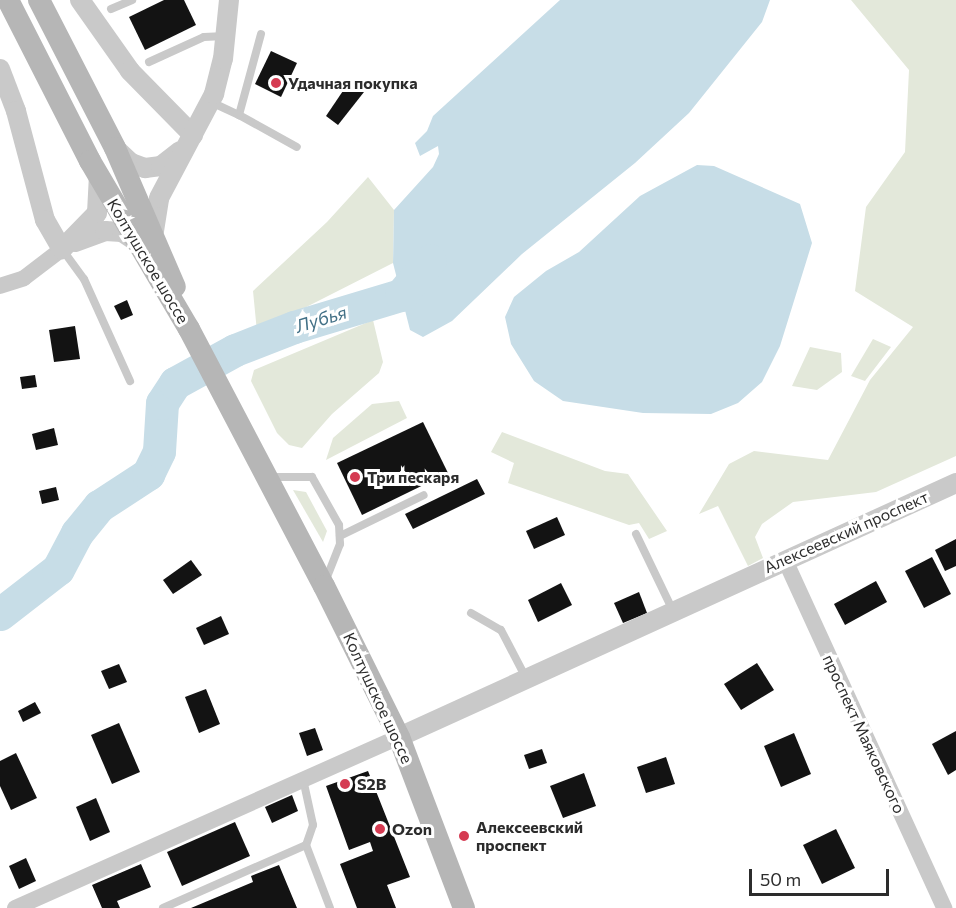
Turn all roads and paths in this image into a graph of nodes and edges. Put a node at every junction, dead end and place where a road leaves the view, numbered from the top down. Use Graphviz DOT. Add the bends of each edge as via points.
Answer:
graph roads {
  1 [pos="8,0"];
  2 [pos="39,0"];
  3 [pos="80,0"];
  4 [pos="132,0"];
  5 [pos="229,0"];
  6 [pos="111,9"];
  7 [pos="261,34"];
  8 [pos="226,36"];
  9 [pos="149,63"];
  10 [pos="0,69"];
  11 [pos="210,102"];
  12 [pos="239,116"];
  13 [pos="193,135"];
  14 [pos="297,147"];
  15 [pos="115,148"];
  16 [pos="95,169"];
  17 [pos="144,235"];
  18 [pos="62,249"];
  19 [pos="0,286"];
  20 [pos="130,381"];
  21 [pos="267,477"];
  22 [pos="956,483"];
  23 [pos="424,495"];
  24 [pos="636,534"];
  25 [pos="339,536"];
  26 [pos="785,560"];
  27 [pos="324,586"];
  28 [pos="673,611"];
  29 [pos="471,613"];
  30 [pos="526,679"];
  31 [pos="399,738"];
  32 [pos="303,779"];
  33 [pos="306,844"];
  34 [pos="956,904"];
  35 [pos="15,908"];
  36 [pos="163,908"];
  37 [pos="330,908"];
  38 [pos="464,908"];
  39 [pos="945,908"];
  1 -- 16 [label="main road, Колтушское шоссе"];
  2 -- 15 [label="main road, Колтушское шоссе"];
  3 -- 13 [label="street" via="130,71"];
  4 -- 6 [label="lane"];
  5 -- 8 [label="street"];
  7 -- 12 [label="lane"];
  8 -- 9 [label="lane" via="204,37"];
  8 -- 11 [label="street"];
  10 -- 18 [label="street" via="16,111 45,220"];
  11 -- 12 [label="lane"];
  11 -- 13 [label="street"];
  12 -- 14 [label="lane"];
  13 -- 15 [label="street" via="176,156 146,168 131,163"];
  13 -- 17 [label="street"];
  15 -- 17 [label="main road, Колтушское шоссе"];
  16 -- 17 [label="main road, Колтушское шоссе"];
  16 -- 18 [label="street" via="97,213"];
  17 -- 18 [label="street" via="105,231"];
  17 -- 21 [label="main road, Колтушское шоссе"];
  18 -- 19 [label="street" via="24,278"];
  18 -- 20 [label="lane" via="84,279"];
  21 -- 25 [label="lane" via="312,477 339,525"];
  21 -- 27 [label="main road, Колтушское шоссе"];
  22 -- 26 [label="street, Алексеевский проспект"];
  23 -- 25 [label="lane"];
  24 -- 28 [label="lane"];
  25 -- 27 [label="lane"];
  26 -- 28 [label="street, Алексеевский проспект"];
  26 -- 39 [label="street, проспект Маяковского"];
  27 -- 31 [label="main road, Колтушское шоссе"];
  28 -- 30 [label="street, Алексеевский проспект"];
  29 -- 30 [label="lane" via="501,630"];
  30 -- 31 [label="street, Алексеевский проспект"];
  31 -- 32 [label="street, Алексеевский проспект"];
  31 -- 38 [label="main road, Колтушское шоссе"];
  32 -- 33 [label="lane" via="314,825"];
  32 -- 35 [label="street, Алексеевский проспект"];
  33 -- 36 [label="lane"];
  33 -- 37 [label="lane"];
  34 -- 39 [label="street"];
}
